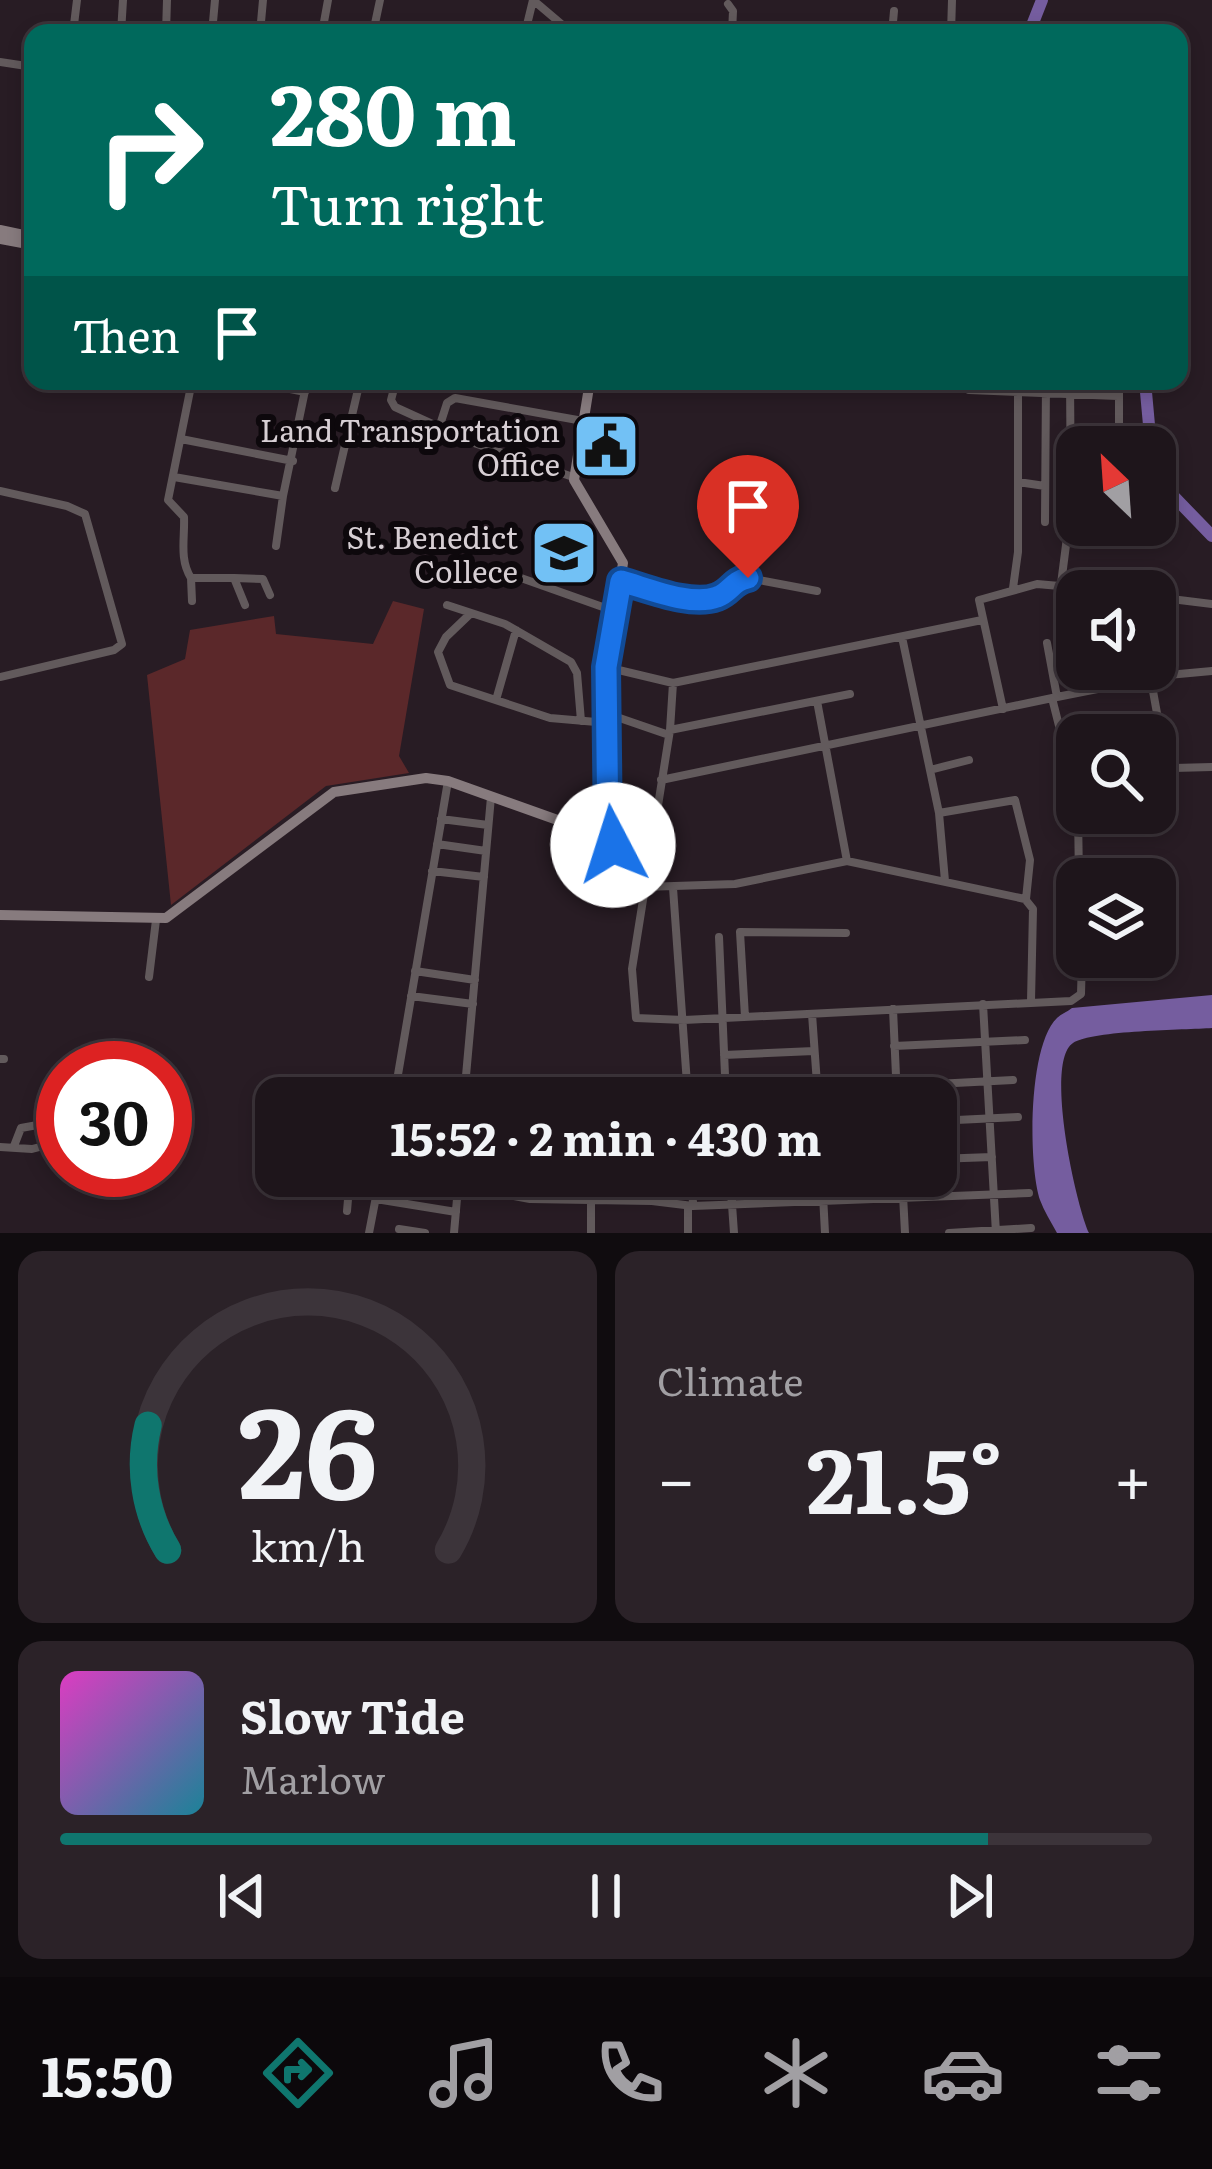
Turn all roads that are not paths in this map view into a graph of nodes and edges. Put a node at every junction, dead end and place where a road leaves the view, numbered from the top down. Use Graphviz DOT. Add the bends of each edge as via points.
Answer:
graph roads {
  1 [pos="533,0"];
  2 [pos="728,4"];
  3 [pos="894,10"];
  4 [pos="561,24"];
  5 [pos="732,24"];
  6 [pos="893,24"];
  7 [pos="190,390"];
  8 [pos="295,390"];
  9 [pos="358,390"];
  10 [pos="395,390"];
  11 [pos="588,390"];
  12 [pos="1018,390"];
  13 [pos="1046,390"];
  14 [pos="1060,390"];
  15 [pos="1094,390"];
  16 [pos="1118,390"];
  17 [pos="305,392"];
  18 [pos="1070,393"];
  19 [pos="1094,394"];
  20 [pos="1118,396"];
  21 [pos="583,421"];
  22 [pos="1119,426"];
  23 [pos="440,428"];
  24 [pos="181,439"];
  25 [pos="293,461"];
  26 [pos="174,477"];
  27 [pos="573,477"];
  28 [pos="1018,482"];
  29 [pos="1045,486"];
  30 [pos="334,488"];
  31 [pos="0,491"];
  32 [pos="284,496"];
  33 [pos="1045,522"];
  34 [pos="276,546"];
  35 [pos="1063,570"];
  36 [pos="190,578"];
  37 [pos="233,578"];
  38 [pos="521,578"];
  39 [pos="621,581"];
  40 [pos="1056,584"];
  41 [pos="1013,588"];
  42 [pos="817,591"];
  43 [pos="270,595"];
  44 [pos="192,601"];
  45 [pos="1176,601"];
  46 [pos="447,604"];
  47 [pos="1212,604"];
  48 [pos="245,605"];
  49 [pos="614,611"];
  50 [pos="469,614"];
  51 [pos="982,620"];
  52 [pos="516,630"];
  53 [pos="902,637"];
  54 [pos="1047,643"];
  55 [pos="606,667"];
  56 [pos="1212,671"];
  57 [pos="1176,673"];
  58 [pos="0,677"];
  59 [pos="673,683"];
  60 [pos="1083,690"];
  61 [pos="1153,690"];
  62 [pos="850,694"];
  63 [pos="1054,697"];
  64 [pos="496,700"];
  65 [pos="818,701"];
  66 [pos="1003,709"];
  67 [pos="1058,714"];
  68 [pos="608,718"];
  69 [pos="581,721"];
  70 [pos="920,725"];
  71 [pos="670,733"];
  72 [pos="826,745"];
  73 [pos="969,760"];
  74 [pos="1212,767"];
  75 [pos="930,770"];
  76 [pos="448,781"];
  77 [pos="661,781"];
  78 [pos="491,797"];
  79 [pos="939,813"];
  80 [pos="441,819"];
  81 [pos="488,825"];
  82 [pos="608,838"];
  83 [pos="437,844"];
  84 [pos="486,851"];
  85 [pos="848,861"];
  86 [pos="645,869"];
  87 [pos="432,871"];
  88 [pos="484,877"];
  89 [pos="945,881"];
  90 [pos="644,887"];
  91 [pos="673,888"];
  92 [pos="1026,900"];
  93 [pos="0,914"];
  94 [pos="156,920"];
  95 [pos="846,934"];
  96 [pos="719,937"];
  97 [pos="415,971"];
  98 [pos="149,976"];
  99 [pos="1082,978"];
  100 [pos="475,980"];
  101 [pos="411,996"];
  102 [pos="1031,1001"];
  103 [pos="473,1004"];
  104 [pos="983,1004"];
  105 [pos="893,1009"];
  106 [pos="812,1014"];
  107 [pos="745,1017"];
  108 [pos="721,1018"];
  109 [pos="684,1020"];
  110 [pos="1025,1040"];
  111 [pos="986,1042"];
  112 [pos="894,1046"];
  113 [pos="814,1051"];
  114 [pos="724,1055"];
  115 [pos="398,1077"];
  116 [pos="466,1077"];
  117 [pos="687,1077"];
  118 [pos="725,1077"];
  119 [pos="816,1077"];
  120 [pos="896,1077"];
  121 [pos="1013,1080"];
  122 [pos="988,1081"];
  123 [pos="957,1083"];
  124 [pos="1018,1117"];
  125 [pos="991,1118"];
  126 [pos="957,1120"];
  127 [pos="36,1125"];
  128 [pos="14,1146"];
  129 [pos="0,1147"];
  130 [pos="36,1148"];
  131 [pos="992,1156"];
  132 [pos="957,1158"];
  133 [pos="993,1193"];
  134 [pos="1029,1193"];
  135 [pos="347,1197"];
  136 [pos="457,1197"];
  137 [pos="523,1197"];
  138 [pos="691,1197"];
  139 [pos="731,1197"];
  140 [pos="824,1197"];
  141 [pos="903,1198"];
  142 [pos="376,1199"];
  143 [pos="824,1202"];
  144 [pos="591,1203"];
  145 [pos="690,1206"];
  146 [pos="732,1206"];
  147 [pos="347,1211"];
  148 [pos="456,1212"];
  149 [pos="399,1228"];
  150 [pos="1031,1228"];
  151 [pos="996,1232"];
  152 [pos="369,1233"];
  153 [pos="425,1233"];
  154 [pos="454,1233"];
  155 [pos="591,1233"];
  156 [pos="688,1233"];
  157 [pos="734,1233"];
  158 [pos="825,1233"];
  159 [pos="904,1233"];
  160 [pos="949,1233"];
  1 -- 4 [label="street"];
  2 -- 5 [label="street"];
  3 -- 6 [label="street"];
  7 -- 24 [label="street"];
  8 -- 17 [label="street"];
  9 -- 30 [label="street"];
  10 -- 23 [label="street" via="393,405"];
  11 -- 21 [label="street"];
  12 -- 28 [label="street"];
  13 -- 29 [label="street"];
  14 -- 18 [label="street"];
  15 -- 19 [label="street"];
  16 -- 20 [label="street"];
  17 -- 25 [label="street"];
  18 -- 19 [label="street"];
  18 -- 35 [label="street"];
  19 -- 20 [label="street"];
  20 -- 22 [label="street"];
  21 -- 23 [label="street" via="455,398"];
  21 -- 27 [label="street"];
  23 -- 27 [label="street"];
  24 -- 25 [label="street"];
  24 -- 26 [label="street"];
  25 -- 32 [label="street"];
  26 -- 32 [label="street"];
  26 -- 36 [label="street" via="168,500 184,517"];
  27 -- 39 [label="street" via="621,556"];
  28 -- 29 [label="street"];
  28 -- 41 [label="street"];
  29 -- 33 [label="street"];
  31 -- 58 [label="street" via="85,514 122,644"];
  32 -- 34 [label="street"];
  36 -- 37 [label="street"];
  36 -- 44 [label="street"];
  37 -- 43 [label="street" via="263,579"];
  37 -- 48 [label="street"];
  38 -- 49 [label="street"];
  39 -- 42 [label="street" via="707,600 748,578"];
  39 -- 49 [label="street"];
  40 -- 41 [label="street"];
  41 -- 51 [label="street" via="979,600"];
  45 -- 47 [label="street"];
  46 -- 50 [label="street"];
  49 -- 55 [label="street"];
  50 -- 52 [label="street"];
  50 -- 64 [label="street" via="441,643 440,663 453,686"];
  51 -- 53 [label="street"];
  51 -- 66 [label="street"];
  52 -- 64 [label="street"];
  52 -- 69 [label="street" via="576,668"];
  53 -- 59 [label="street"];
  53 -- 70 [label="street"];
  54 -- 63 [label="street"];
  55 -- 59 [label="street"];
  55 -- 68 [label="street"];
  56 -- 57 [label="street"];
  59 -- 71 [label="street"];
  60 -- 63 [label="street"];
  61 -- 74 [label="street" via="1166,764"];
  62 -- 65 [label="street"];
  63 -- 66 [label="street"];
  63 -- 67 [label="street"];
  64 -- 69 [label="street"];
  65 -- 71 [label="street"];
  65 -- 72 [label="street"];
  66 -- 70 [label="street"];
  68 -- 69 [label="street"];
  68 -- 71 [label="street"];
  68 -- 82 [label="street"];
  70 -- 72 [label="street"];
  70 -- 75 [label="street"];
  71 -- 77 [label="street"];
  72 -- 77 [label="street"];
  72 -- 85 [label="street"];
  73 -- 75 [label="street"];
  75 -- 79 [label="street"];
  76 -- 78 [label="street"];
  76 -- 80 [label="street"];
  76 -- 94 [label="street" via="334,792"];
  77 -- 86 [label="street"];
  78 -- 81 [label="street"];
  78 -- 82 [label="street"];
  79 -- 89 [label="street"];
  79 -- 92 [label="street" via="1015,800 1030,860"];
  80 -- 81 [label="street"];
  80 -- 83 [label="street"];
  81 -- 84 [label="street"];
  82 -- 86 [label="street"];
  83 -- 84 [label="street"];
  83 -- 87 [label="street"];
  84 -- 88 [label="street"];
  85 -- 89 [label="street"];
  85 -- 91 [label="street"];
  86 -- 90 [label="street"];
  87 -- 88 [label="street"];
  87 -- 97 [label="street"];
  88 -- 100 [label="street"];
  89 -- 92 [label="street"];
  90 -- 91 [label="street"];
  90 -- 109 [label="street" via="634,1013"];
  91 -- 109 [label="street"];
  92 -- 102 [label="street" via="1033,909"];
  93 -- 94 [label="street"];
  94 -- 98 [label="street"];
  95 -- 107 [label="street" via="740,932"];
  96 -- 108 [label="street"];
  97 -- 100 [label="street"];
  97 -- 101 [label="street"];
  99 -- 102 [label="street" via="1078,999"];
  100 -- 103 [label="street"];
  101 -- 103 [label="street"];
  101 -- 115 [label="street"];
  102 -- 104 [label="street"];
  103 -- 116 [label="street"];
  104 -- 105 [label="street"];
  104 -- 111 [label="street"];
  105 -- 106 [label="street"];
  105 -- 112 [label="street"];
  106 -- 107 [label="street"];
  106 -- 113 [label="street"];
  107 -- 108 [label="street"];
  108 -- 109 [label="street"];
  108 -- 114 [label="street"];
  109 -- 117 [label="street"];
  110 -- 111 [label="street"];
  111 -- 112 [label="street"];
  111 -- 122 [label="street"];
  112 -- 120 [label="street"];
  113 -- 114 [label="street"];
  113 -- 119 [label="street"];
  114 -- 118 [label="street"];
  121 -- 122 [label="street"];
  122 -- 123 [label="street"];
  122 -- 125 [label="street"];
  124 -- 125 [label="street"];
  125 -- 126 [label="street"];
  125 -- 131 [label="street"];
  127 -- 128 [label="street" via="21,1128"];
  128 -- 129 [label="street"];
  128 -- 130 [label="street"];
  131 -- 132 [label="street"];
  131 -- 133 [label="street"];
  133 -- 134 [label="street"];
  133 -- 141 [label="street"];
  133 -- 151 [label="street"];
  135 -- 147 [label="street"];
  136 -- 148 [label="street"];
  137 -- 144 [label="street"];
  138 -- 145 [label="street"];
  139 -- 146 [label="street"];
  140 -- 143 [label="street"];
  141 -- 143 [label="street"];
  141 -- 159 [label="street"];
  142 -- 148 [label="street"];
  142 -- 152 [label="street"];
  143 -- 146 [label="street"];
  143 -- 158 [label="street"];
  144 -- 145 [label="street"];
  144 -- 155 [label="street"];
  145 -- 146 [label="street"];
  145 -- 156 [label="street"];
  146 -- 157 [label="street"];
  148 -- 154 [label="street"];
  149 -- 153 [label="street"];
  150 -- 151 [label="street"];
  151 -- 160 [label="street"];
}
